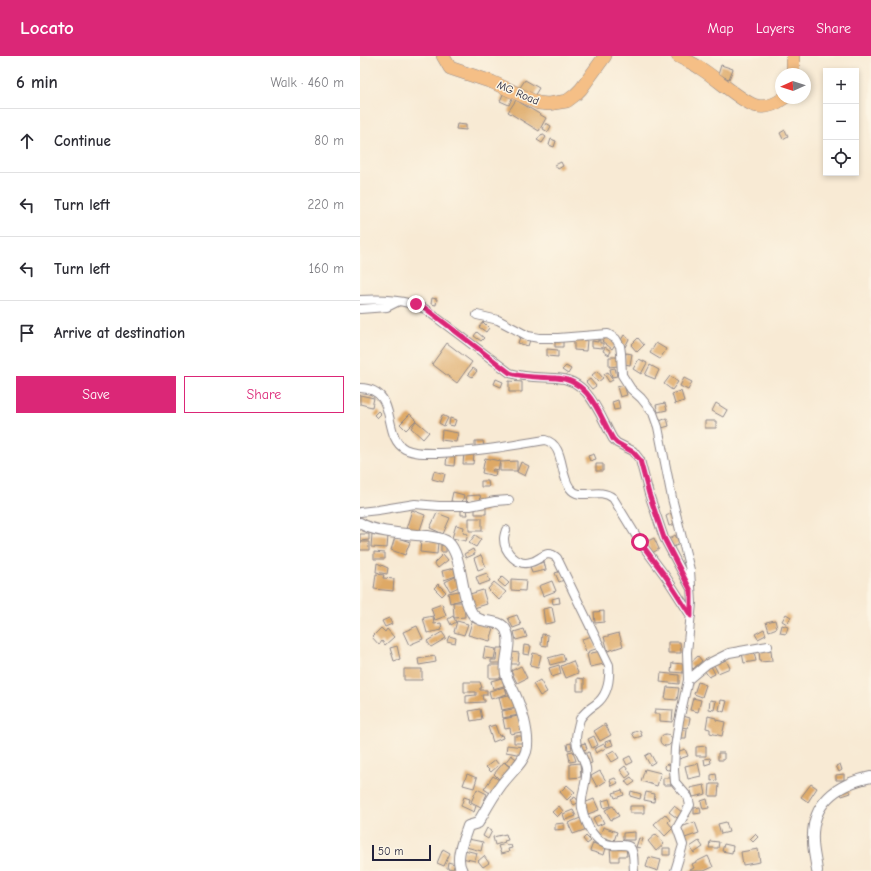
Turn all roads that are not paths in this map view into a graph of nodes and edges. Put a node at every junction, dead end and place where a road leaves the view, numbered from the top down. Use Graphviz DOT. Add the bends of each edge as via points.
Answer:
graph roads {
  1 [pos="443,56"];
  2 [pos="605,56"];
  3 [pos="678,56"];
  4 [pos="792,56"];
  5 [pos="792,68"];
  6 [pos="775,104"];
  7 [pos="360,300"];
  8 [pos="400,301"];
  9 [pos="360,309"];
  10 [pos="477,315"];
  11 [pos="360,388"];
  12 [pos="509,500"];
  13 [pos="360,512"];
  14 [pos="360,523"];
  15 [pos="506,530"];
  16 [pos="691,591"];
  17 [pos="691,616"];
  18 [pos="768,646"];
  19 [pos="688,680"];
  20 [pos="871,777"];
  21 [pos="462,871"];
  22 [pos="634,871"];
  23 [pos="675,871"];
  24 [pos="817,871"];
  1 -- 2 [label="main road, MG Road" via="450,68 492,82 538,103 548,104 567,101 575,95"];
  3 -- 6 [label="main road" via="700,68 746,101 757,106"];
  4 -- 5 [label="main road"];
  7 -- 8 [label="street"];
  8 -- 9 [label="street" via="387,307"];
  8 -- 16 [label="street" via="425,308 510,373 520,377 559,378 573,381 583,388 613,439 633,452 640,460 664,538"];
  10 -- 16 [label="street" via="498,320 528,336 539,338 608,334 616,339 622,353 622,375 631,389 642,398 658,427 687,557"];
  11 -- 17 [label="street" via="375,392 382,399 389,412 394,438 398,444 410,451 459,452 545,440 553,443 558,451 567,485 575,493 601,493 613,498"];
  12 -- 13 [label="street" via="470,506 415,504"];
  14 -- 21 [label="street" via="366,527 434,537 448,542 454,551 472,614 481,620 501,624 509,637 506,673 523,717 527,733 526,752 496,792 478,823 468,826 460,851 459,866"];
  15 -- 22 [label="street" via="505,546 519,562 532,562 549,554 557,558 609,665 608,686 598,703 580,718 575,740 586,768 582,808 594,838 610,846 629,846"];
  16 -- 17 [label="street"];
  17 -- 19 [label="street" via="687,652"];
  18 -- 19 [label="street" via="729,653 707,664"];
  19 -- 23 [label="street" via="679,721 674,770 675,782 688,796 690,805 676,828 683,845"];
  20 -- 24 [label="street" via="858,780 832,793 816,815 813,842"];
}
